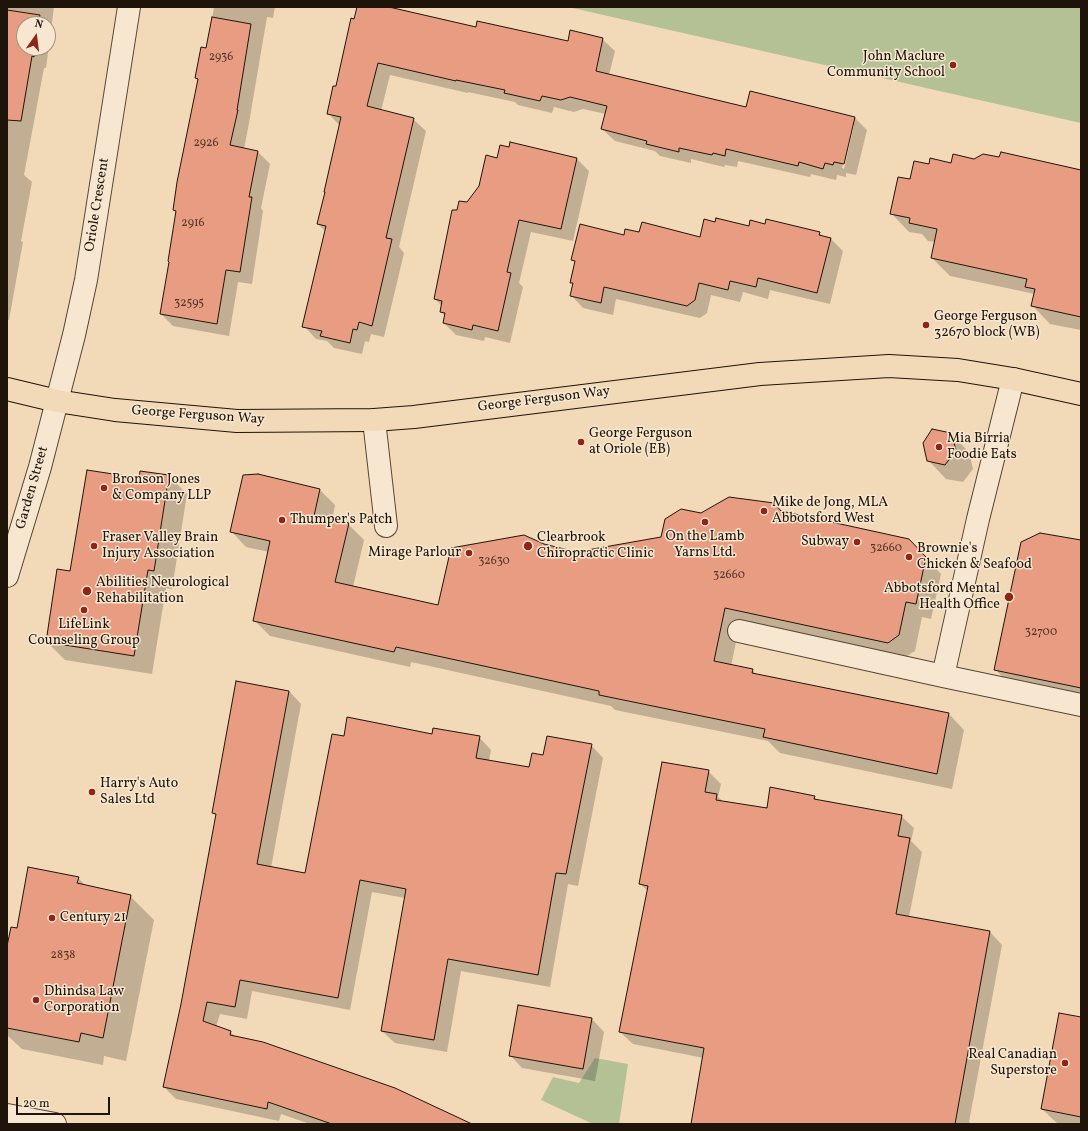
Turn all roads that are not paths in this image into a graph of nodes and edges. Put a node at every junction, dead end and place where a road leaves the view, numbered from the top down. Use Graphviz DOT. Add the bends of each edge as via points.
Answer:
graph roads {
  1 [pos="129,7"];
  2 [pos="1013,379"];
  3 [pos="7,389"];
  4 [pos="1081,394"];
  5 [pos="57,401"];
  6 [pos="374,420"];
  7 [pos="386,526"];
  8 [pos="7,576"];
  9 [pos="739,632"];
  10 [pos="943,676"];
  11 [pos="1081,705"];
  12 [pos="7,1115"];
  13 [pos="55,1124"];
  1 -- 5 [label="street, Oriole Crescent" via="86,280"];
  2 -- 4 [label="main road, George Ferguson Way"];
  2 -- 6 [label="main road, George Ferguson Way" via="958,370 889,366 775,374"];
  2 -- 10 [label="street"];
  3 -- 5 [label="main road, George Ferguson Way"];
  5 -- 6 [label="main road, George Ferguson Way" via="115,410 237,421"];
  5 -- 8 [label="street, Garden Street"];
  6 -- 7 [label="street"];
  9 -- 10 [label="street"];
  10 -- 11 [label="street"];
  12 -- 13 [label="street"];
}
